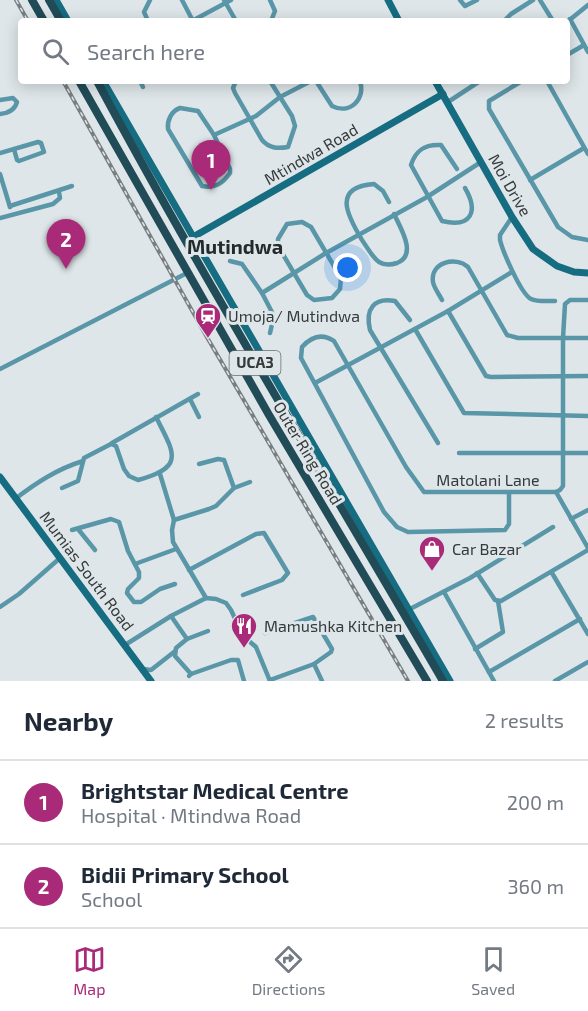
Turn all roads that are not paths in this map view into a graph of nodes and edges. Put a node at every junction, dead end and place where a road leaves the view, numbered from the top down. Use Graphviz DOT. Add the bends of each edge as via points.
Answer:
graph roads {
  1 [pos="150,0"];
  2 [pos="182,0"];
  3 [pos="270,0"];
  4 [pos="388,0"];
  5 [pos="460,0"];
  6 [pos="477,0"];
  7 [pos="533,0"];
  8 [pos="32,1"];
  9 [pos="52,1"];
  10 [pos="227,1"];
  11 [pos="542,1"];
  12 [pos="588,6"];
  13 [pos="42,18"];
  14 [pos="60,18"];
  15 [pos="66,18"];
  16 [pos="147,18"];
  17 [pos="191,18"];
  18 [pos="198,18"];
  19 [pos="235,18"];
  20 [pos="273,18"];
  21 [pos="397,18"];
  22 [pos="507,18"];
  23 [pos="551,18"];
  24 [pos="570,19"];
  25 [pos="570,22"];
  26 [pos="584,45"];
  27 [pos="588,52"];
  28 [pos="570,53"];
  29 [pos="81,84"];
  30 [pos="99,84"];
  31 [pos="105,84"];
  32 [pos="141,84"];
  33 [pos="235,84"];
  34 [pos="272,84"];
  35 [pos="306,84"];
  36 [pos="318,84"];
  37 [pos="361,84"];
  38 [pos="437,84"];
  39 [pos="475,84"];
  40 [pos="517,84"];
  41 [pos="549,84"];
  42 [pos="142,87"];
  43 [pos="443,94"];
  44 [pos="280,98"];
  45 [pos="0,100"];
  46 [pos="448,102"];
  47 [pos="0,114"];
  48 [pos="249,118"];
  49 [pos="214,135"];
  50 [pos="584,148"];
  51 [pos="14,149"];
  52 [pos="0,153"];
  53 [pos="588,154"];
  54 [pos="481,162"];
  55 [pos="457,170"];
  56 [pos="0,174"];
  57 [pos="530,180"];
  58 [pos="72,186"];
  59 [pos="465,188"];
  60 [pos="59,192"];
  61 [pos="427,197"];
  62 [pos="389,202"];
  63 [pos="10,206"];
  64 [pos="394,214"];
  65 [pos="12,215"];
  66 [pos="512,217"];
  67 [pos="0,218"];
  68 [pos="358,234"];
  69 [pos="193,237"];
  70 [pos="588,240"];
  71 [pos="326,253"];
  72 [pos="230,261"];
  73 [pos="512,272"];
  74 [pos="188,273"];
  75 [pos="293,273"];
  76 [pos="588,273"];
  77 [pos="482,291"];
  78 [pos="262,293"];
  79 [pos="442,300"];
  80 [pos="588,300"];
  81 [pos="555,302"];
  82 [pos="448,311"];
  83 [pos="410,320"];
  84 [pos="415,329"];
  85 [pos="270,333"];
  86 [pos="563,338"];
  87 [pos="588,338"];
  88 [pos="381,347"];
  89 [pos="347,367"];
  90 [pos="0,369"];
  91 [pos="588,376"];
  92 [pos="564,377"];
  93 [pos="315,383"];
  94 [pos="198,394"];
  95 [pos="190,399"];
  96 [pos="564,415"];
  97 [pos="588,416"];
  98 [pos="156,417"];
  99 [pos="199,417"];
  100 [pos="438,443"];
  101 [pos="111,444"];
  102 [pos="459,453"];
  103 [pos="588,453"];
  104 [pos="564,454"];
  105 [pos="83,461"];
  106 [pos="199,464"];
  107 [pos="160,474"];
  108 [pos="0,477"];
  109 [pos="250,482"];
  110 [pos="63,488"];
  111 [pos="234,488"];
  112 [pos="509,492"];
  113 [pos="556,492"];
  114 [pos="15,499"];
  115 [pos="588,510"];
  116 [pos="571,519"];
  117 [pos="174,520"];
  118 [pos="553,527"];
  119 [pos="78,529"];
  120 [pos="72,530"];
  121 [pos="176,549"];
  122 [pos="588,549"];
  123 [pos="94,550"];
  124 [pos="60,558"];
  125 [pos="135,564"];
  126 [pos="189,570"];
  127 [pos="477,573"];
  128 [pos="552,573"];
  129 [pos="175,584"];
  130 [pos="390,591"];
  131 [pos="444,592"];
  132 [pos="243,595"];
  133 [pos="206,598"];
  134 [pos="402,599"];
  135 [pos="498,601"];
  136 [pos="0,607"];
  137 [pos="408,610"];
  138 [pos="171,616"];
  139 [pos="579,619"];
  140 [pos="208,631"];
  141 [pos="265,633"];
  142 [pos="588,634"];
  143 [pos="187,639"];
  144 [pos="125,645"];
  145 [pos="475,649"];
  146 [pos="174,652"];
  147 [pos="588,662"];
  148 [pos="314,664"];
  149 [pos="143,669"];
  150 [pos="489,672"];
  151 [pos="151,681"];
  152 [pos="244,681"];
  153 [pos="270,681"];
  154 [pos="322,681"];
  155 [pos="427,681"];
  156 [pos="443,681"];
  157 [pos="450,681"];
  158 [pos="494,681"];
  159 [pos="555,681"];
  1 -- 16 [label="street" via="144,12"];
  2 -- 17 [label="street"];
  3 -- 20 [label="street" via="275,11"];
  4 -- 21 [label="main road"];
  5 -- 6 [label="street" via="465,6"];
  7 -- 22 [label="street"];
  8 -- 13 [label="main road"];
  9 -- 14 [label="main road"];
  9 -- 15 [label="main road"];
  10 -- 18 [label="street"];
  10 -- 19 [label="street"];
  11 -- 23 [label="street"];
  12 -- 24 [label="street"];
  25 -- 26 [label="street"];
  26 -- 27 [label="street"];
  26 -- 28 [label="street"];
  29 -- 74 [label="main road, Outer Ring Road / UCA3"];
  30 -- 130 [label="main road, Outer Ring Road / UCA3" via="270,389"];
  31 -- 69 [label="main road, UCA3"];
  32 -- 42 [label="street"];
  33 -- 48 [label="street" via="233,88"];
  34 -- 44 [label="street"];
  35 -- 44 [label="street"];
  36 -- 37 [label="street" via="332,106 341,109 358,101"];
  38 -- 43 [label="main road, Moi Drive"];
  39 -- 46 [label="street"];
  40 -- 57 [label="street" via="489,101 489,109"];
  41 -- 50 [label="street"];
  43 -- 46 [label="main road, Moi Drive"];
  43 -- 69 [label="main road, Mtindwa Road"];
  44 -- 48 [label="street"];
  44 -- 48 [label="street" via="295,126 288,147 279,149 266,144"];
  45 -- 47 [label="street" via="13,98 17,102 13,110"];
  46 -- 54 [label="main road, Moi Drive"];
  48 -- 49 [label="street"];
  49 -- 49 [label="street" via="198,111 176,109 169,120 168,129 198,182 206,187 221,185 230,173"];
  50 -- 53 [label="street"];
  50 -- 57 [label="street"];
  51 -- 51 [label="street" via="40,142 44,152 19,161"];
  51 -- 52 [label="street"];
  54 -- 61 [label="street"];
  54 -- 66 [label="main road, Moi Drive"];
  55 -- 61 [label="street" via="441,145 419,150 411,165"];
  56 -- 63 [label="street"];
  57 -- 70 [label="street" via="558,227 572,237"];
  58 -- 60 [label="street"];
  59 -- 61 [label="street" via="472,205 471,215 461,222 442,221"];
  60 -- 63 [label="street"];
  60 -- 65 [label="street" via="58,202"];
  61 -- 64 [label="street"];
  62 -- 68 [label="street" via="374,184 360,185 351,191 346,208"];
  63 -- 65 [label="street"];
  64 -- 68 [label="street"];
  64 -- 68 [label="street" via="407,244 401,262 377,261"];
  65 -- 67 [label="street"];
  66 -- 73 [label="street" via="500,235"];
  66 -- 76 [label="main road, Moi Drive" via="533,249 544,258 574,272"];
  68 -- 71 [label="street"];
  69 -- 134 [label="main road, UCA3"];
  71 -- 75 [label="street"];
  71 -- 75 [label="street" via="341,278 340,289 332,298 310,298"];
  71 -- 75 [label="street" via="308,224 287,224 277,242"];
  72 -- 78 [label="street" via="242,264"];
  73 -- 77 [label="street"];
  73 -- 81 [label="street" via="528,297"];
  74 -- 90 [label="street"];
  74 -- 155 [label="main road, Outer Ring Road / UCA3"];
  75 -- 78 [label="street"];
  77 -- 79 [label="street" via="464,263 447,261 441,263 433,278"];
  77 -- 82 [label="street"];
  77 -- 86 [label="street" via="507,335"];
  78 -- 85 [label="street" via="274,316"];
  80 -- 86 [label="street, Matolani Lane" via="567,301"];
  82 -- 84 [label="street"];
  82 -- 92 [label="street" via="486,376"];
  83 -- 88 [label="street" via="395,301 374,303 368,322"];
  84 -- 88 [label="street"];
  84 -- 96 [label="street" via="464,413"];
  86 -- 87 [label="street"];
  86 -- 92 [label="street, Matolani Lane"];
  88 -- 89 [label="street"];
  88 -- 100 [label="street"];
  89 -- 93 [label="street"];
  89 -- 93 [label="street" via="334,341 324,336 312,338 301,352"];
  89 -- 112 [label="street, Matolani Lane" via="420,489 426,493"];
  91 -- 92 [label="street"];
  92 -- 96 [label="street, Matolani Lane"];
  93 -- 112 [label="street" via="384,512 397,527 408,532 505,530 509,525"];
  94 -- 95 [label="street"];
  95 -- 98 [label="street"];
  95 -- 99 [label="street"];
  96 -- 97 [label="street"];
  96 -- 104 [label="street, Matolani Lane"];
  98 -- 101 [label="street"];
  98 -- 107 [label="street" via="173,450 172,461"];
  101 -- 105 [label="street" via="88,454"];
  101 -- 107 [label="street" via="116,446 124,469 132,478"];
  102 -- 104 [label="street"];
  103 -- 104 [label="street"];
  104 -- 113 [label="street, Matolani Lane" via="563,486"];
  105 -- 110 [label="street" via="78,481"];
  105 -- 114 [label="street" via="38,482"];
  106 -- 111 [label="street" via="224,460"];
  107 -- 117 [label="street"];
  108 -- 114 [label="main road, Mumias South Road"];
  109 -- 111 [label="street"];
  111 -- 117 [label="street" via="216,506"];
  112 -- 113 [label="street, Matolani Lane"];
  113 -- 116 [label="street"];
  114 -- 124 [label="main road, Mumias South Road"];
  115 -- 116 [label="street"];
  116 -- 122 [label="street"];
  117 -- 121 [label="street"];
  118 -- 127 [label="street"];
  119 -- 120 [label="street"];
  119 -- 123 [label="street"];
  119 -- 125 [label="street" via="116,519"];
  121 -- 125 [label="street"];
  121 -- 126 [label="street"];
  122 -- 128 [label="street"];
  124 -- 136 [label="street"];
  124 -- 144 [label="main road, Mumias South Road"];
  125 -- 129 [label="street" via="139,578 127,593 134,602"];
  126 -- 132 [label="street" via="264,533 288,573 282,580"];
  126 -- 133 [label="street"];
  127 -- 131 [label="street"];
  127 -- 135 [label="street"];
  128 -- 135 [label="street"];
  128 -- 139 [label="street"];
  130 -- 134 [label="main road"];
  130 -- 156 [label="main road, Outer Ring Road / UCA3"];
  131 -- 137 [label="street"];
  131 -- 145 [label="street"];
  133 -- 138 [label="street"];
  133 -- 153 [label="street" via="226,603 243,636 260,652"];
  134 -- 137 [label="main road, UCA3"];
  135 -- 145 [label="street" via="502,633"];
  137 -- 157 [label="main road, UCA3"];
  138 -- 143 [label="street"];
  138 -- 144 [label="street"];
  139 -- 142 [label="street"];
  139 -- 150 [label="street"];
  140 -- 143 [label="street"];
  141 -- 148 [label="street" via="315,618 332,652"];
  143 -- 146 [label="street"];
  144 -- 149 [label="main road, Mumias South Road"];
  145 -- 150 [label="street"];
  146 -- 149 [label="street" via="151,670"];
  146 -- 152 [label="street" via="190,675 238,660"];
  147 -- 159 [label="street"];
  148 -- 153 [label="street"];
  148 -- 154 [label="street"];
  149 -- 151 [label="main road, Mumias South Road"];
  150 -- 158 [label="street"];
}
